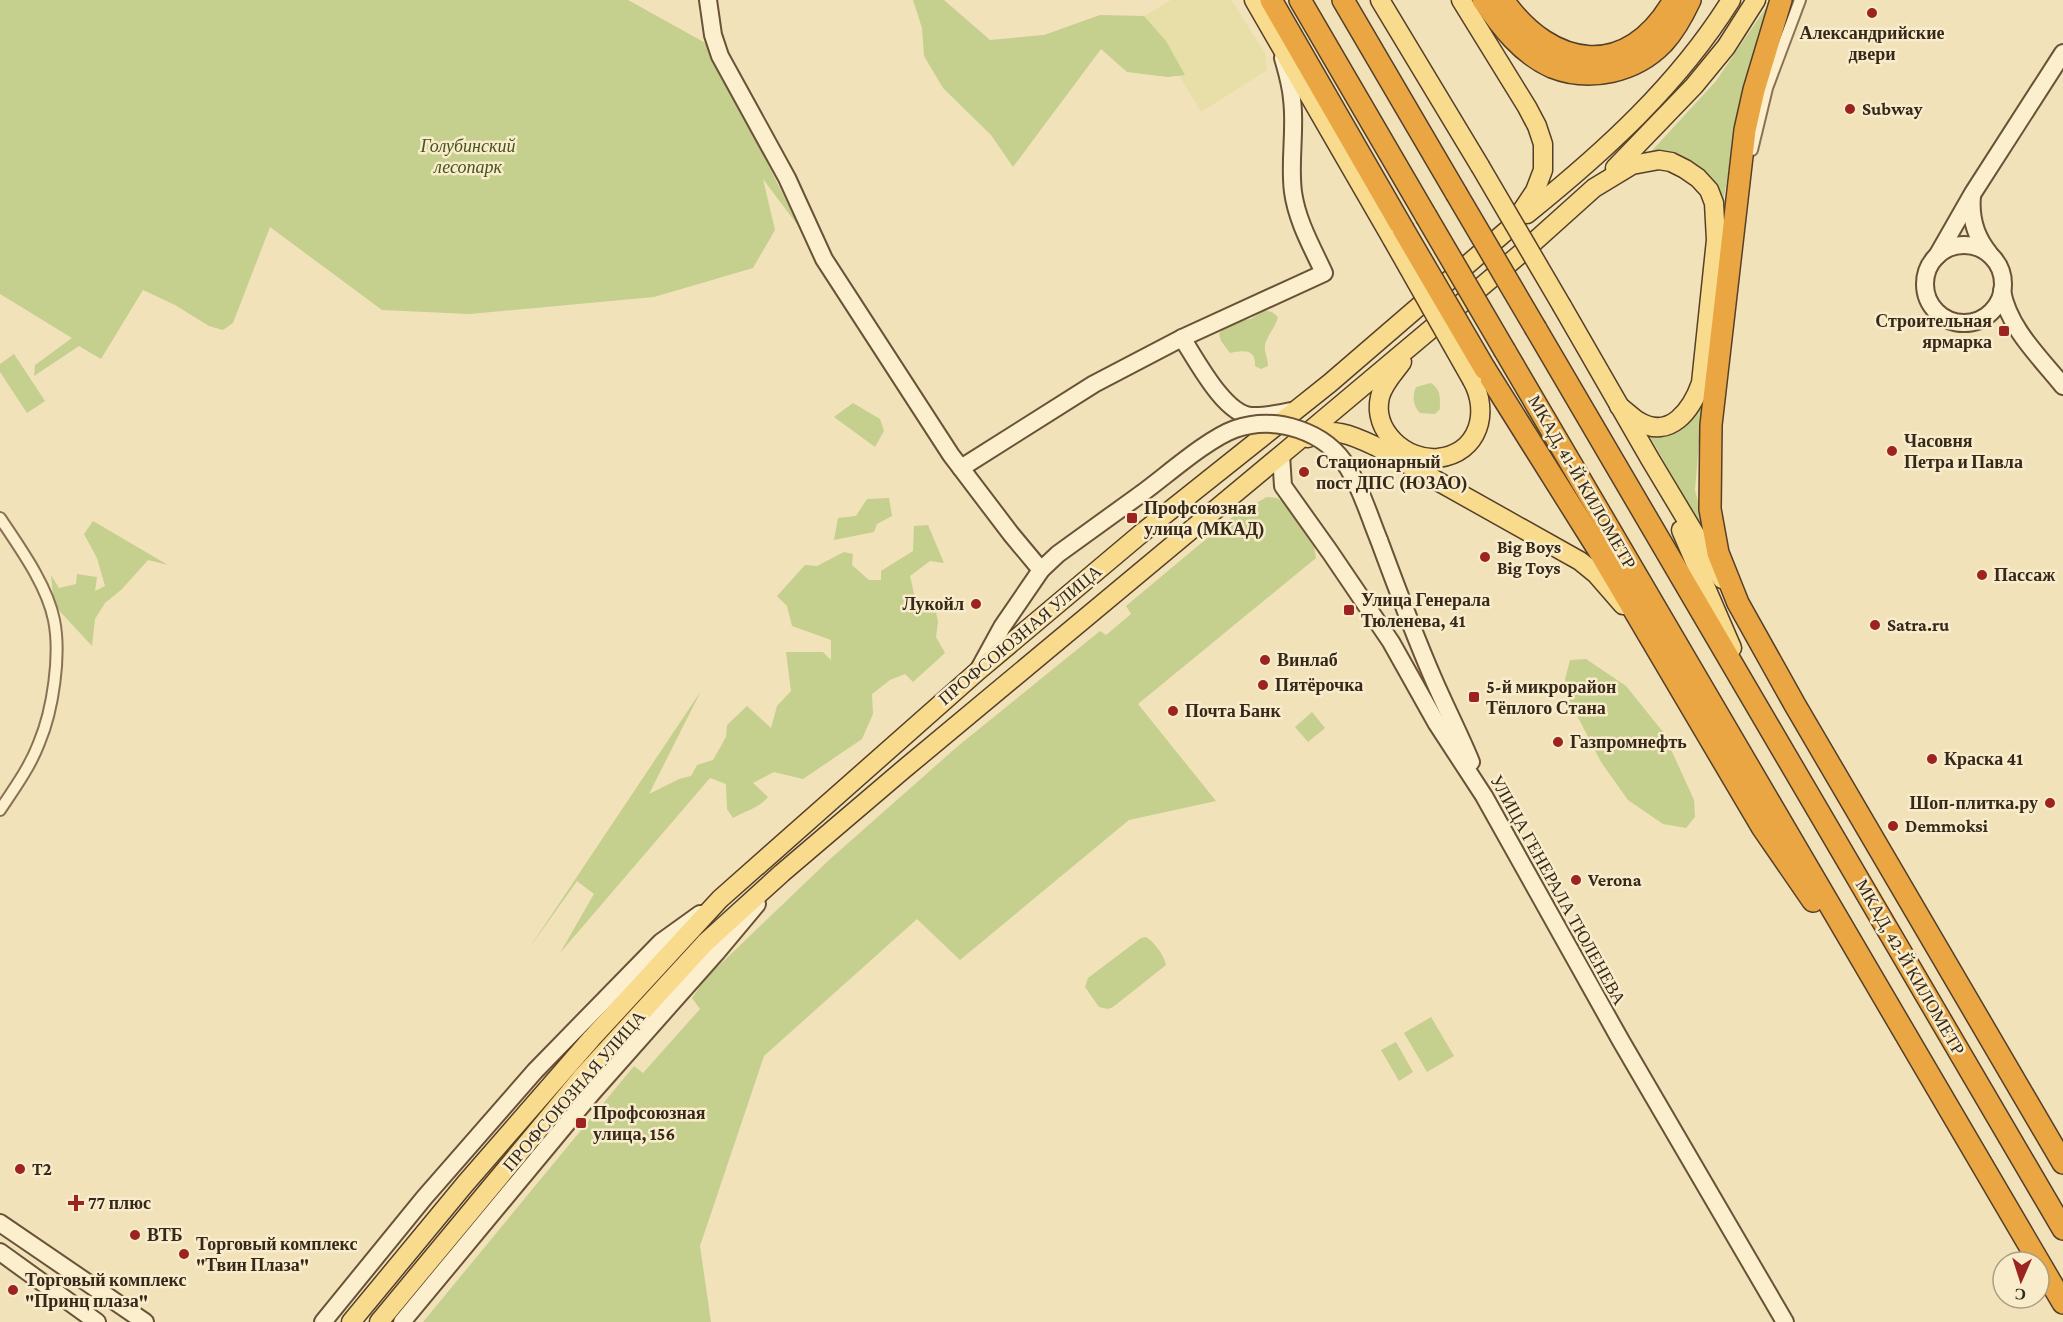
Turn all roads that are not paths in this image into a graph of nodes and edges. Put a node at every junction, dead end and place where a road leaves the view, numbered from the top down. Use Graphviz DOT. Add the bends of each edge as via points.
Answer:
graph roads {
  1 [pos="708,0"];
  2 [pos="1254,0"];
  3 [pos="1271,0"];
  4 [pos="1300,0"];
  5 [pos="1342,0"];
  6 [pos="1380,0"];
  7 [pos="1461,0"];
  8 [pos="1483,0"];
  9 [pos="1503,0"];
  10 [pos="1674,0"];
  11 [pos="1690,0"];
  12 [pos="1731,0"];
  13 [pos="1756,0"];
  14 [pos="1781,0"];
  15 [pos="1800,0"];
  16 [pos="1275,35"];
  17 [pos="2063,53"];
  18 [pos="1594,188"];
  19 [pos="1973,192"];
  20 [pos="1735,226"];
  21 [pos="1511,227"];
  22 [pos="1397,234"];
  23 [pos="1991,256"];
  24 [pos="1936,257"];
  25 [pos="2002,291"];
  26 [pos="1972,322"];
  27 [pos="2019,332"];
  28 [pos="1182,338"];
  29 [pos="1419,339"];
  30 [pos="1479,375"];
  31 [pos="2063,387"];
  32 [pos="1619,406"];
  33 [pos="1293,411"];
  34 [pos="1287,450"];
  35 [pos="1650,459"];
  36 [pos="961,468"];
  37 [pos="1251,480"];
  38 [pos="1282,486"];
  39 [pos="0,518"];
  40 [pos="1041,570"];
  41 [pos="1738,603"];
  42 [pos="1647,633"];
  43 [pos="979,670"];
  44 [pos="1756,705"];
  45 [pos="1484,796"];
  46 [pos="0,810"];
  47 [pos="782,873"];
  48 [pos="720,899"];
  49 [pos="1864,964"];
  50 [pos="2063,1163"];
  51 [pos="0,1223"];
  52 [pos="2063,1229"];
  53 [pos="0,1252"];
  54 [pos="2063,1303"];
  55 [pos="337,1305"];
  56 [pos="97,1322"];
  57 [pos="145,1322"];
  58 [pos="323,1322"];
  59 [pos="336,1322"];
  60 [pos="351,1322"];
  61 [pos="379,1322"];
  62 [pos="402,1322"];
  63 [pos="1785,1322"];
  1 -- 36 [label="street" via="720,56 787,178 821,255"];
  2 -- 16 [label="main road"];
  3 -- 22 [label="highway"];
  4 -- 49 [label="highway, МКАД, 41-Й КИЛОМЕТР, bridge"];
  5 -- 44 [label="highway, МКАД, 41-Й КИЛОМЕТР, bridge"];
  6 -- 32 [label="main road, bridge"];
  7 -- 21 [label="main road" via="1527,107 1543,144 1540,180"];
  8 -- 11 [label="highway" via="1532,55 1572,73 1593,75 1615,71 1650,55 1672,32"];
  9 -- 10 [label="highway" via="1539,38 1570,55 1587,57 1604,56 1635,44 1660,21"];
  12 -- 21 [label="main road" via="1713,29 1654,101 1608,146"];
  13 -- 18 [label="main road" via="1726,47 1694,86"];
  14 -- 20 [label="highway" via="1745,130"];
  15 -- 20 [label="street" via="1767,88"];
  16 -- 22 [label="main road"];
  16 -- 28 [label="street" via="1293,100 1293,194 1324,273"];
  17 -- 19 [label="street"];
  18 -- 29 [label="main road"];
  18 -- 32 [label="main road" via="1632,165 1659,160 1671,162 1698,178 1714,203 1716,240 1701,383 1696,397 1689,410 1663,426 1639,422"];
  19 -- 23 [label="street" via="1973,224"];
  19 -- 24 [label="street"];
  20 -- 41 [label="highway" via="1711,425 1709,478 1718,553"];
  21 -- 33 [label="main road, ПРОФСОЮЗНАЯ УЛИЦА"];
  22 -- 30 [label="highway, bridge"];
  22 -- 30 [label="main road, bridge" via="1435,312"];
  23 -- 24 [label="street" via="1978,248 1963,246"];
  23 -- 25 [label="street" via="2002,276"];
  24 -- 26 [label="street" via="1926,278 1928,300 1943,317 1957,323"];
  25 -- 26 [label="street" via="1992,311"];
  25 -- 27 [label="street"];
  26 -- 27 [label="street" via="2002,323"];
  27 -- 31 [label="street"];
  28 -- 33 [label="street" via="1236,411 1262,416"];
  28 -- 36 [label="street" via="1094,384"];
  29 -- 30 [label="main road" via="1380,397 1383,428 1399,446 1423,457 1439,458 1468,443 1478,429 1482,413"];
  29 -- 34 [label="main road"];
  30 -- 42 [label="highway" via="1535,450"];
  32 -- 35 [label="main road"];
  33 -- 43 [label="main road, ПРОФСОЮЗНАЯ УЛИЦА"];
  34 -- 37 [label="main road, ПРОФСОЮЗНАЯ УЛИЦА"];
  34 -- 38 [label="street"];
  34 -- 42 [label="main road" via="1328,430 1375,446 1580,561"];
  35 -- 41 [label="main road"];
  35 -- 44 [label="main road"];
  36 -- 40 [label="street"];
  37 -- 38 [label="street"];
  37 -- 47 [label="main road, ПРОФСОЮЗНАЯ УЛИЦА"];
  38 -- 45 [label="street, УЛИЦА ГЕНЕРАЛА ТЮЛЕНЕВА" via="1391,642 1437,724"];
  39 -- 46 [label="street" via="50,606 56,652 52,691 39,743"];
  40 -- 43 [label="street" via="1002,627"];
  40 -- 45 [label="street, bridge" via="1235,429 1273,424 1304,430 1333,449 1356,483 1414,634"];
  41 -- 50 [label="highway"];
  42 -- 49 [label="highway" via="1762,827 1810,897"];
  43 -- 48 [label="main road, ПРОФСОЮЗНАЯ УЛИЦА"];
  44 -- 52 [label="highway, МКАД, 42-Й КИЛОМЕТР"];
  45 -- 63 [label="street, УЛИЦА ГЕНЕРАЛА ТЮЛЕНЕВА"];
  47 -- 61 [label="main road, ПРОФСОЮЗНАЯ УЛИЦА" via="698,951 583,1076"];
  47 -- 62 [label="street, ПРОФСОЮЗНАЯ УЛИЦА"];
  48 -- 55 [label="street, ПРОФСОЮЗНАЯ УЛИЦА" via="661,942 535,1071"];
  48 -- 60 [label="main road, ПРОФСОЮЗНАЯ УЛИЦА" via="592,1038"];
  49 -- 54 [label="highway, МКАД, 42-Й КИЛОМЕТР"];
  51 -- 57 [label="street"];
  53 -- 56 [label="street"];
  55 -- 58 [label="street, ПРОФСОЮЗНАЯ УЛИЦА"];
  55 -- 59 [label="street"];
}
